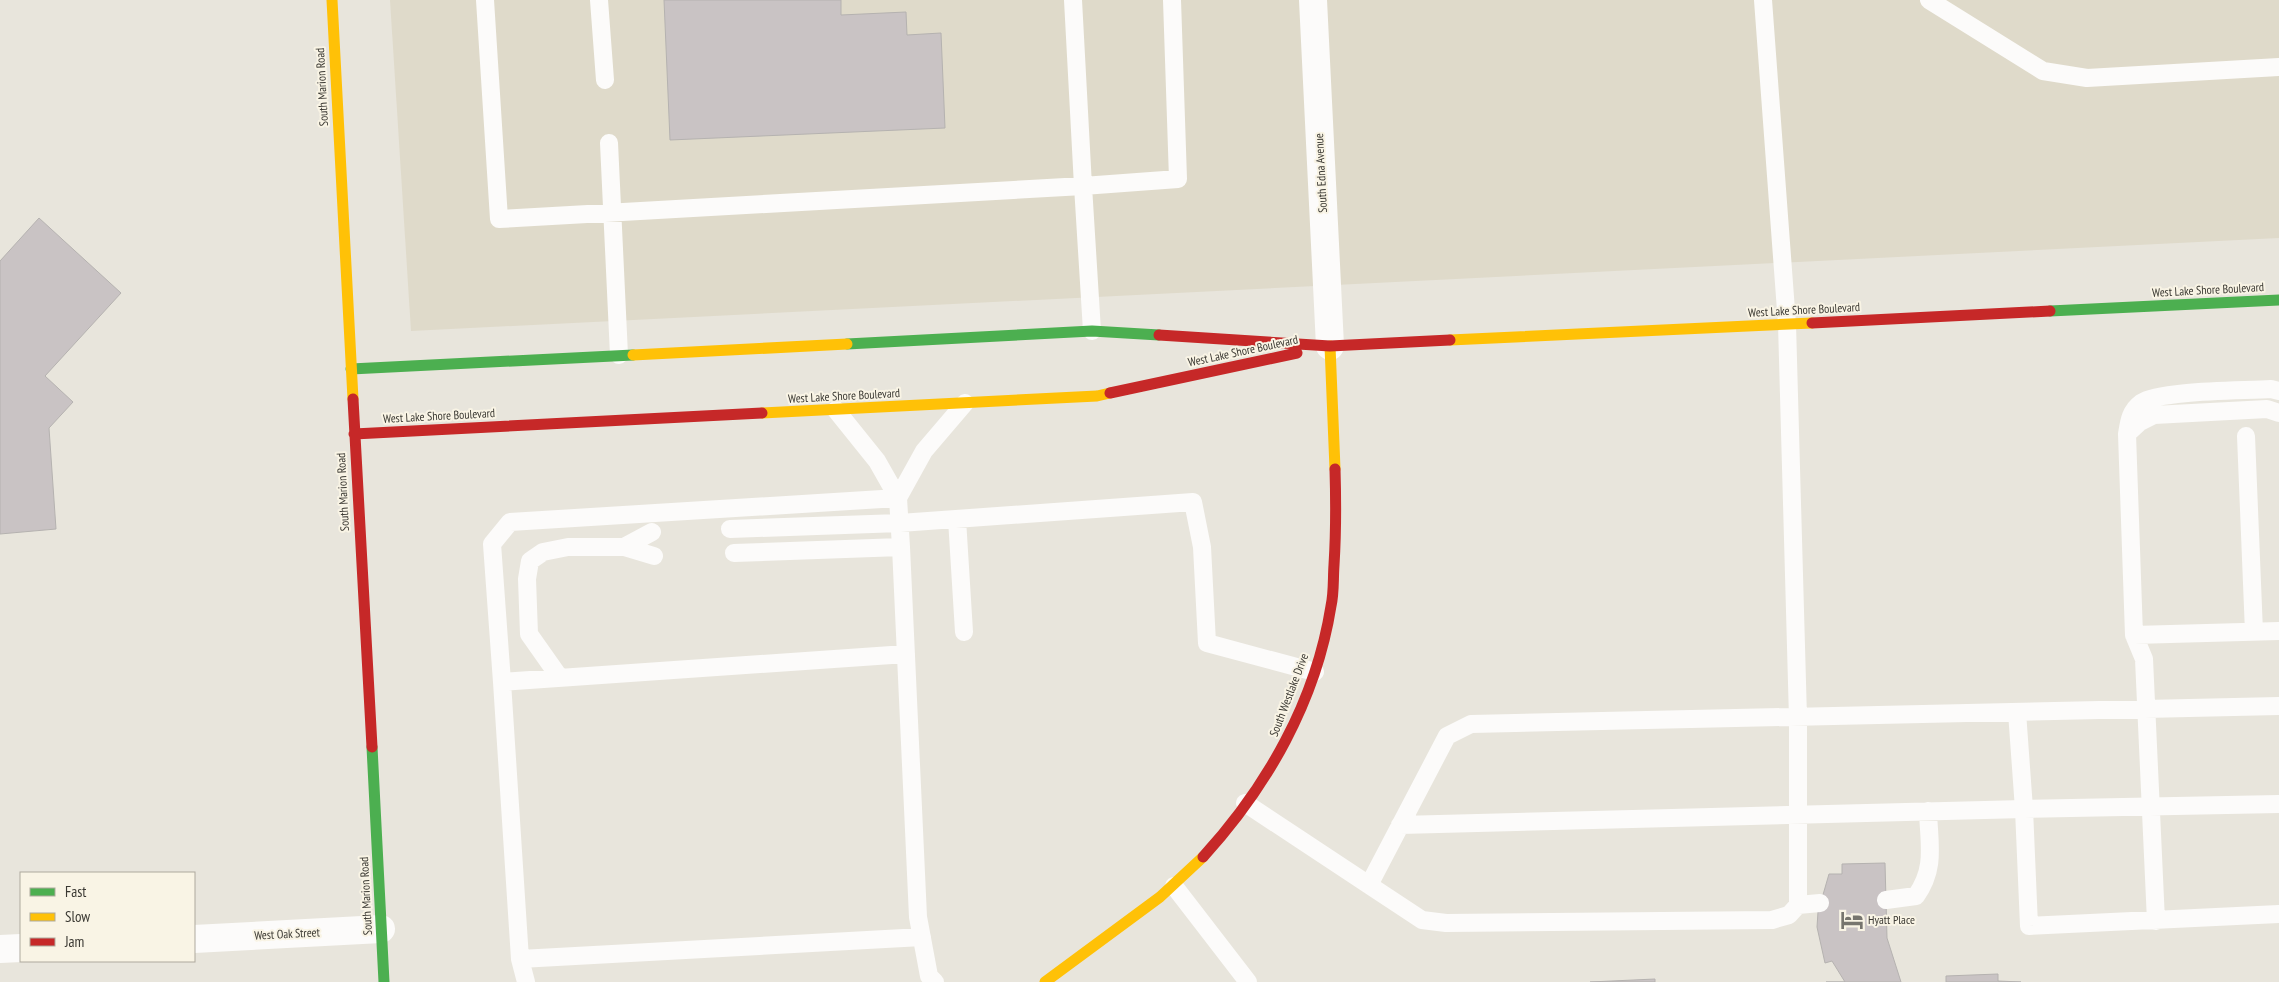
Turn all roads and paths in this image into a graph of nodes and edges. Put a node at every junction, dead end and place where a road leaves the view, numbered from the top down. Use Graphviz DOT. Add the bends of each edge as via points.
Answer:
graph roads {
  1 [pos="332,0"];
  2 [pos="485,0"];
  3 [pos="599,0"];
  4 [pos="1073,0"];
  5 [pos="1172,0"];
  6 [pos="1313,0"];
  7 [pos="1764,0"];
  8 [pos="1929,0"];
  9 [pos="2279,67"];
  10 [pos="605,80"];
  11 [pos="608,143"];
  12 [pos="1083,186"];
  13 [pos="612,214"];
  14 [pos="2279,300"];
  15 [pos="1787,324"];
  16 [pos="1092,331"];
  17 [pos="1330,346"];
  18 [pos="619,355"];
  19 [pos="351,369"];
  20 [pos="2279,391"];
  21 [pos="965,403"];
  22 [pos="836,410"];
  23 [pos="2279,413"];
  24 [pos="354,434"];
  25 [pos="2127,434"];
  26 [pos="2246,436"];
  27 [pos="898,498"];
  28 [pos="957,519"];
  29 [pos="900,524"];
  30 [pos="730,529"];
  31 [pos="652,532"];
  32 [pos="624,547"];
  33 [pos="901,547"];
  34 [pos="734,553"];
  35 [pos="654,556"];
  36 [pos="2279,631"];
  37 [pos="964,632"];
  38 [pos="2254,632"];
  39 [pos="2134,635"];
  40 [pos="906,654"];
  41 [pos="1315,672"];
  42 [pos="560,678"];
  43 [pos="502,682"];
  44 [pos="2279,706"];
  45 [pos="2145,709"];
  46 [pos="2017,712"];
  47 [pos="1798,718"];
  48 [pos="1245,803"];
  49 [pos="2279,804"];
  50 [pos="2151,806"];
  51 [pos="2024,809"];
  52 [pos="1928,811"];
  53 [pos="1798,814"];
  54 [pos="1400,825"];
  55 [pos="1369,885"];
  56 [pos="1174,886"];
  57 [pos="1886,900"];
  58 [pos="1820,903"];
  59 [pos="1798,905"];
  60 [pos="2279,914"];
  61 [pos="2156,921"];
  62 [pos="381,928"];
  63 [pos="922,937"];
  64 [pos="195,939"];
  65 [pos="20,948"];
  66 [pos="0,949"];
  67 [pos="520,959"];
  68 [pos="384,982"];
  69 [pos="526,982"];
  70 [pos="935,982"];
  71 [pos="1046,982"];
  72 [pos="1248,982"];
  1 -- 19 [label="street, South Marion Road"];
  2 -- 13 [label="lane" via="499,220"];
  3 -- 10 [label="lane"];
  4 -- 12 [label="lane"];
  5 -- 12 [label="lane" via="1178,179"];
  6 -- 17 [label="street, South Edna Avenue"];
  7 -- 15 [label="lane"];
  8 -- 9 [label="lane" via="2044,71 2087,78"];
  11 -- 13 [label="lane"];
  12 -- 13 [label="lane"];
  12 -- 16 [label="lane"];
  13 -- 18 [label="lane"];
  14 -- 15 [label="street, West Lake Shore Boulevard"];
  15 -- 17 [label="street, West Lake Shore Boulevard"];
  15 -- 47 [label="lane"];
  16 -- 17 [label="street, West Lake Shore Boulevard"];
  16 -- 18 [label="street, West Lake Shore Boulevard"];
  17 -- 21 [label="street, West Lake Shore Boulevard" via="1097,396"];
  17 -- 41 [label="street, South Westlake Drive" via="1337,523 1331,613"];
  18 -- 19 [label="street, West Lake Shore Boulevard"];
  19 -- 24 [label="street, South Marion Road"];
  20 -- 25 [label="lane" via="2161,395 2141,403 2130,416"];
  21 -- 22 [label="street, West Lake Shore Boulevard"];
  21 -- 27 [label="lane" via="924,451"];
  22 -- 24 [label="street, West Lake Shore Boulevard"];
  22 -- 27 [label="lane" via="877,461"];
  23 -- 25 [label="lane" via="2267,410 2154,415"];
  24 -- 62 [label="street, South Marion Road"];
  25 -- 39 [label="lane"];
  26 -- 38 [label="lane"];
  27 -- 29 [label="lane"];
  27 -- 43 [label="lane" via="510,522 492,544"];
  28 -- 29 [label="lane"];
  28 -- 37 [label="lane"];
  28 -- 41 [label="lane" via="1193,502 1202,547 1207,643"];
  29 -- 30 [label="lane"];
  29 -- 33 [label="lane"];
  31 -- 32 [label="lane"];
  32 -- 35 [label="lane"];
  32 -- 42 [label="lane" via="568,547 543,552 530,561 527,579 529,634"];
  33 -- 34 [label="lane"];
  33 -- 40 [label="lane"];
  36 -- 38 [label="lane"];
  38 -- 39 [label="lane"];
  39 -- 45 [label="lane" via="2144,659"];
  40 -- 42 [label="lane"];
  40 -- 63 [label="lane" via="918,917"];
  41 -- 48 [label="street, South Westlake Drive" via="1294,727 1273,766"];
  42 -- 43 [label="lane"];
  43 -- 67 [label="lane"];
  44 -- 45 [label="lane"];
  45 -- 46 [label="lane"];
  45 -- 50 [label="lane"];
  46 -- 47 [label="lane"];
  46 -- 51 [label="lane"];
  47 -- 53 [label="lane"];
  47 -- 54 [label="lane" via="1471,724 1447,736"];
  48 -- 55 [label="lane"];
  48 -- 56 [label="street, South Westlake Drive" via="1230,827"];
  49 -- 50 [label="lane"];
  50 -- 51 [label="lane"];
  50 -- 61 [label="lane"];
  51 -- 52 [label="lane"];
  51 -- 61 [label="lane" via="2029,926"];
  52 -- 53 [label="lane"];
  52 -- 57 [label="lane" via="1930,867 1925,884 1916,896"];
  53 -- 54 [label="lane"];
  53 -- 59 [label="lane"];
  54 -- 55 [label="lane"];
  55 -- 59 [label="lane" via="1422,920 1446,923 1772,920 1789,915"];
  56 -- 71 [label="street, South Westlake Drive"];
  56 -- 72 [label="lane"];
  58 -- 59 [label="lane"];
  60 -- 61 [label="lane"];
  62 -- 64 [label="street, West Oak Street"];
  62 -- 68 [label="street, South Marion Road"];
  63 -- 67 [label="lane"];
  63 -- 70 [label="lane" via="929,976"];
  65 -- 66 [label="street"];
  67 -- 69 [label="lane"];
}
